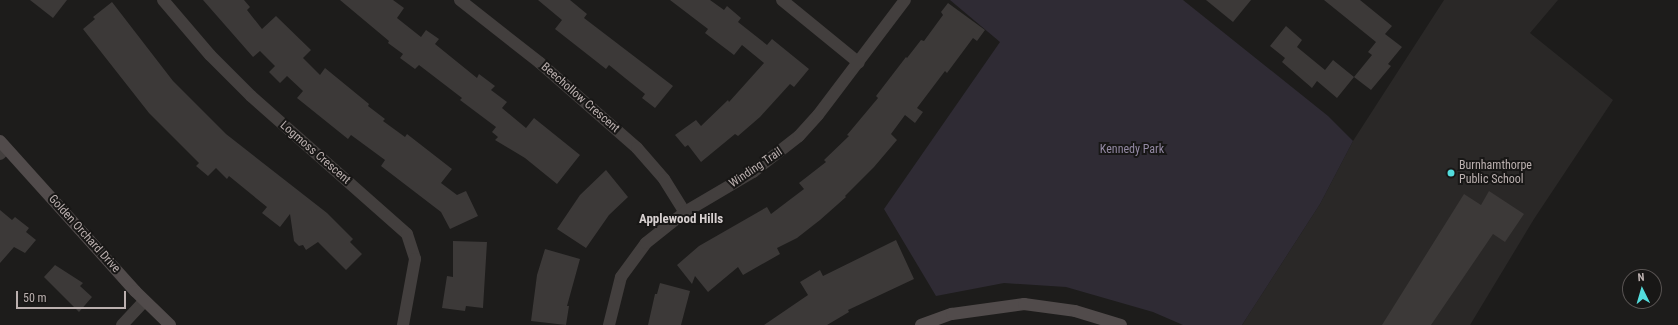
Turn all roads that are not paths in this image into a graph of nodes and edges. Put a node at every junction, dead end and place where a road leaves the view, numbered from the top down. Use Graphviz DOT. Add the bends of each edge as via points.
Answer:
graph roads {
  1 [pos="162,0"];
  2 [pos="460,0"];
  3 [pos="782,0"];
  4 [pos="905,0"];
  5 [pos="858,63"];
  6 [pos="2,148"];
  7 [pos="685,212"];
  8 [pos="144,301"];
  9 [pos="122,325"];
  10 [pos="170,325"];
  11 [pos="403,325"];
  12 [pos="609,325"];
  13 [pos="921,325"];
  14 [pos="1121,325"];
  1 -- 11 [label="street, Logmoss Crescent" via="210,55 251,96 407,234 415,259"];
  2 -- 7 [label="street, Beechollow Crescent" via="540,63 637,148 664,179"];
  3 -- 5 [label="street"];
  4 -- 5 [label="street, Winding Trail"];
  5 -- 7 [label="street, Winding Trail" via="818,115 780,152 753,172"];
  6 -- 8 [label="street, Golden Orchard Drive"];
  7 -- 12 [label="street, Winding Trail" via="646,243 631,261 621,277"];
  8 -- 9 [label="street"];
  8 -- 10 [label="street, Golden Orchard Drive"];
  13 -- 14 [label="street" via="952,314 1024,304 1076,311"];
}
